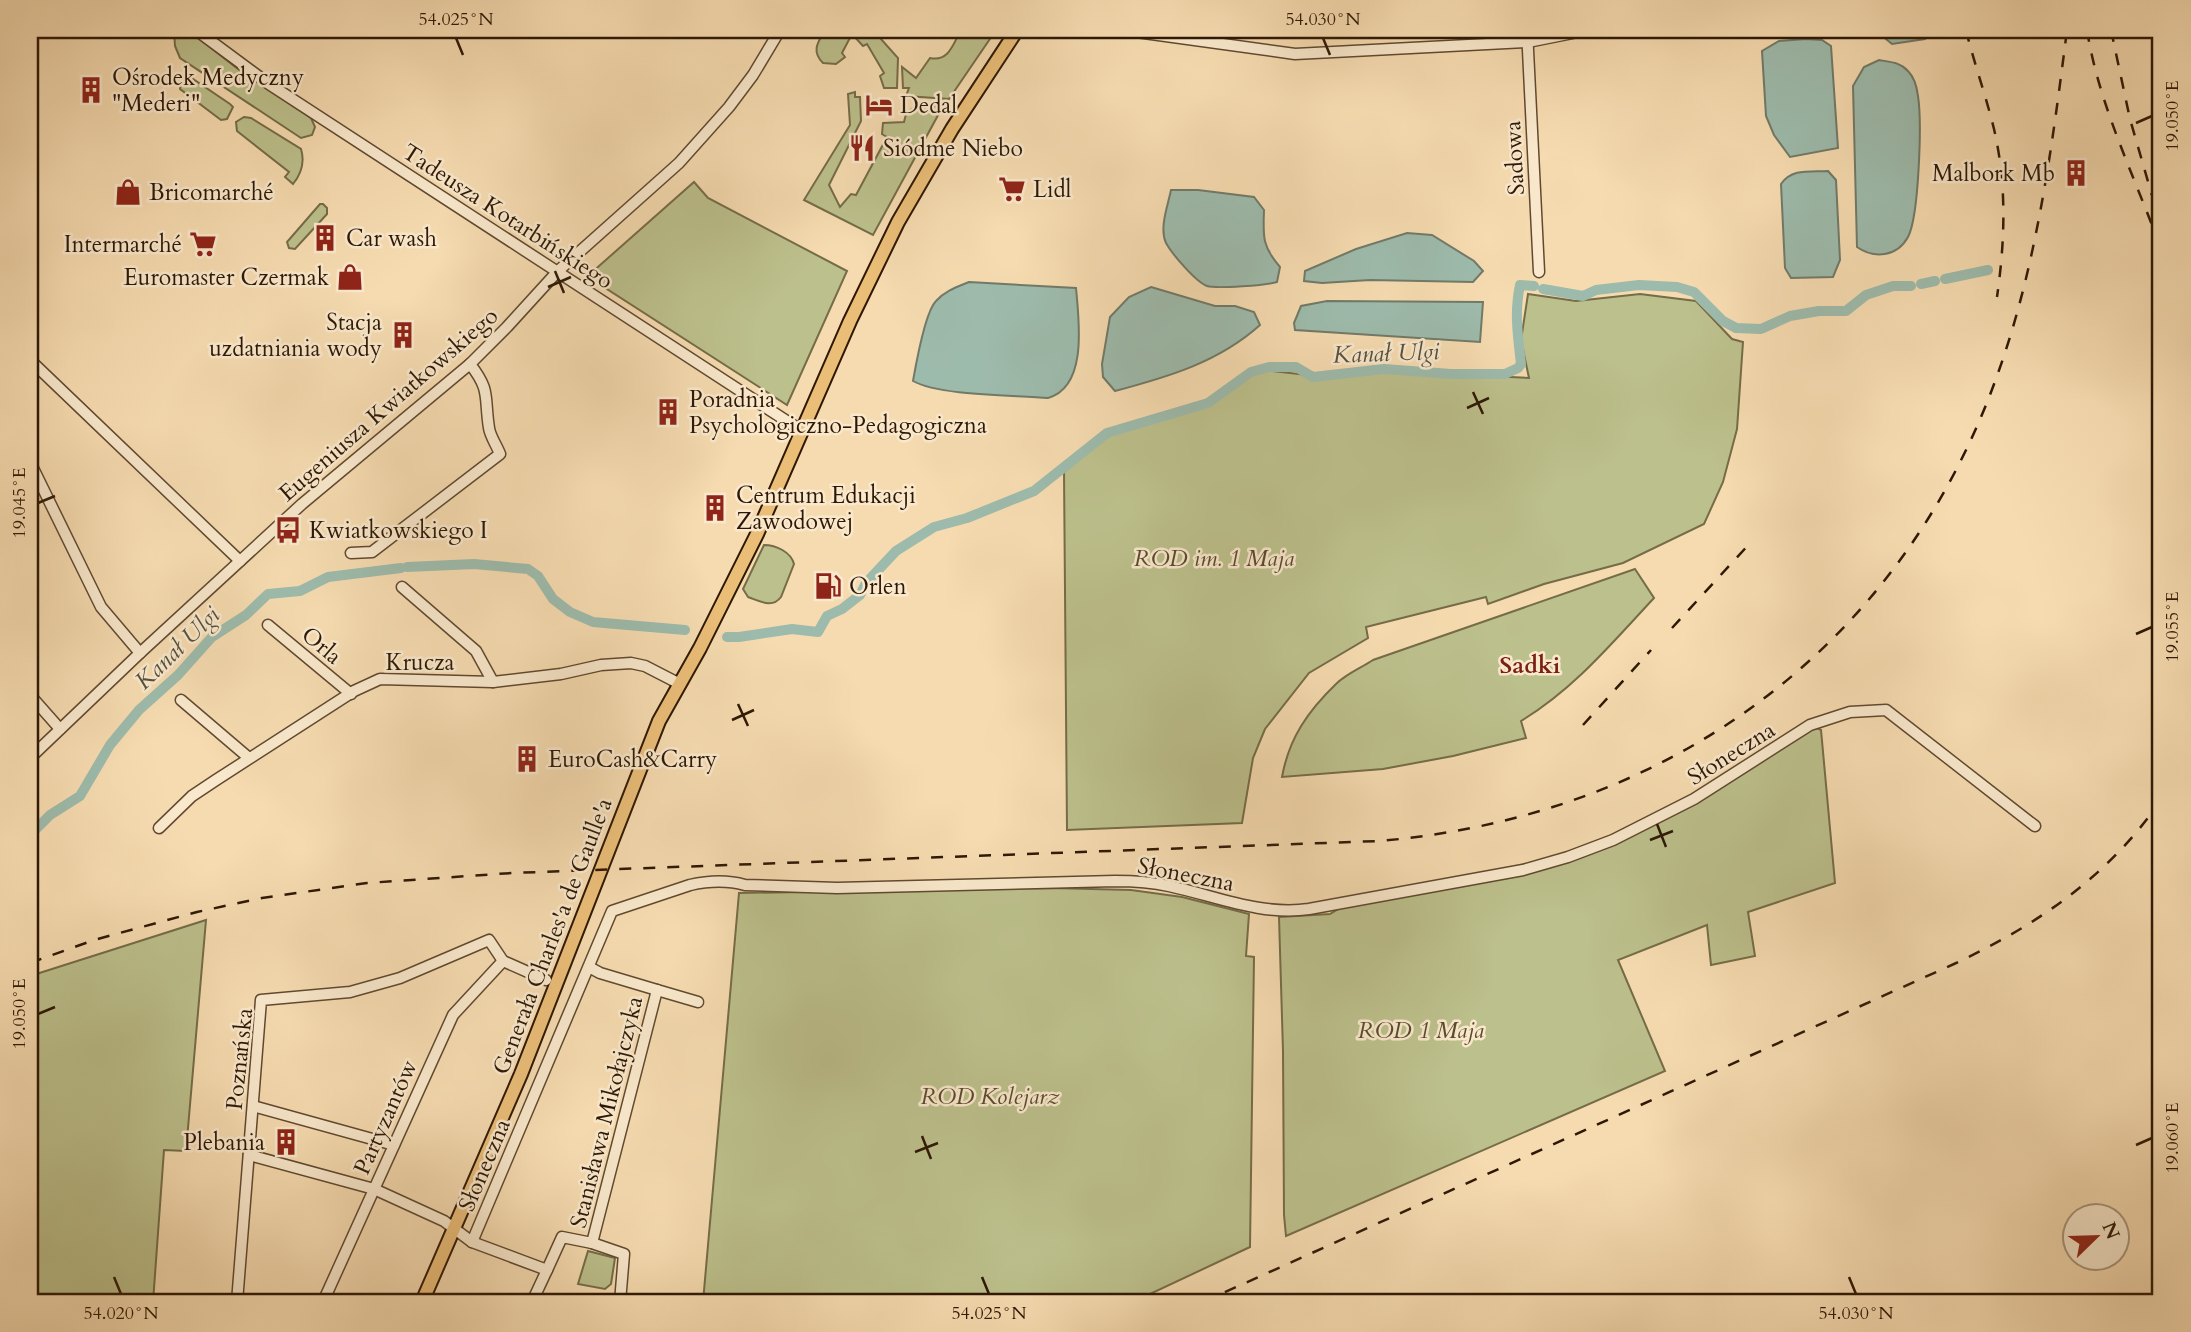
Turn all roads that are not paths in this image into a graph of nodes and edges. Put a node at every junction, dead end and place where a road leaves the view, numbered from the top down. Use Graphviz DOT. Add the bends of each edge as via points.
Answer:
graph roads {
  1 [pos="196,30"];
  2 [pos="780,30"];
  3 [pos="1017,30"];
  4 [pos="1122,30"];
  5 [pos="1527,30"];
  6 [pos="1588,30"];
  7 [pos="1528,42"];
  8 [pos="558,271"];
  9 [pos="1539,272"];
  10 [pos="30,360"];
  11 [pos="470,364"];
  12 [pos="802,431"];
  13 [pos="30,462"];
  14 [pos="351,553"];
  15 [pos="240,561"];
  16 [pos="402,587"];
  17 [pos="268,625"];
  18 [pos="140,653"];
  19 [pos="493,682"];
  20 [pos="680,684"];
  21 [pos="351,694"];
  22 [pos="30,695"];
  23 [pos="181,700"];
  24 [pos="61,729"];
  25 [pos="30,758"];
  26 [pos="249,758"];
  27 [pos="2035,826"];
  28 [pos="159,828"];
  29 [pos="503,961"];
  30 [pos="589,967"];
  31 [pos="546,980"];
  32 [pos="657,990"];
  33 [pos="698,1002"];
  34 [pos="253,1106"];
  35 [pos="394,1145"];
  36 [pos="249,1155"];
  37 [pos="374,1189"];
  38 [pos="454,1230"];
  39 [pos="472,1242"];
  40 [pos="592,1243"];
  41 [pos="547,1270"];
  42 [pos="237,1302"];
  43 [pos="323,1302"];
  44 [pos="422,1302"];
  45 [pos="532,1302"];
  46 [pos="620,1302"];
  1 -- 8 [label="street, Tadeusza Kotarbińskiego" via="269,84"];
  2 -- 8 [label="street, Eugeniusza Kwiatkowskiego" via="753,75 709,130"];
  3 -- 12 [label="main road, Generała Charles'a de Gaulle'a" via="898,222"];
  4 -- 7 [label="street" via="1295,54"];
  5 -- 7 [label="street, Sadowa"];
  6 -- 7 [label="street"];
  7 -- 9 [label="street, Sadowa"];
  8 -- 11 [label="street, Eugeniusza Kwiatkowskiego"];
  8 -- 12 [label="street, Tadeusza Kotarbińskiego"];
  10 -- 15 [label="street"];
  11 -- 14 [label="street" via="488,395 489,430 500,454 372,552"];
  11 -- 15 [label="street, Eugeniusza Kwiatkowskiego"];
  12 -- 20 [label="main road, Generała Charles'a de Gaulle'a" via="757,534"];
  13 -- 18 [label="street" via="101,607"];
  15 -- 18 [label="street, Eugeniusza Kwiatkowskiego"];
  16 -- 19 [label="street" via="476,651"];
  17 -- 21 [label="street, Orla"];
  18 -- 24 [label="street, Eugeniusza Kwiatkowskiego"];
  19 -- 20 [label="street, Krucza" via="631,663"];
  19 -- 21 [label="street, Krucza" via="380,679"];
  20 -- 38 [label="main road, Generała Charles'a de Gaulle'a" via="638,770 567,960"];
  21 -- 26 [label="street, Krucza"];
  22 -- 24 [label="street"];
  23 -- 26 [label="street"];
  24 -- 25 [label="street, Eugeniusza Kwiatkowskiego"];
  26 -- 28 [label="street, Krucza" via="192,796"];
  27 -- 30 [label="street, Słoneczna" via="1885,710 1850,712 1811,725 1694,799 1613,840 1522,870 1292,911 1260,909 1147,882 837,888 703,882 612,911"];
  29 -- 31 [label="street, Poznańska"];
  29 -- 34 [label="street, Poznańska" via="489,940 400,978 350,992 261,1000"];
  29 -- 35 [label="street, Partyzantów" via="453,1015"];
  30 -- 32 [label="street, Stanisława Mikołajczyka"];
  30 -- 39 [label="street, Słoneczna"];
  32 -- 33 [label="street, Stanisława Mikołajczyka"];
  32 -- 40 [label="street, Stanisława Mikołajczyka"];
  34 -- 35 [label="street"];
  34 -- 36 [label="street, Poznańska"];
  35 -- 37 [label="street, Partyzantów"];
  36 -- 37 [label="street"];
  36 -- 42 [label="street, Poznańska"];
  37 -- 38 [label="street"];
  37 -- 43 [label="street, Partyzantów"];
  38 -- 39 [label="street"];
  38 -- 44 [label="main road, Generała Charles'a de Gaulle'a"];
  39 -- 41 [label="street"];
  40 -- 41 [label="street, Stanisława Mikołajczyka" via="562,1237"];
  40 -- 46 [label="street" via="624,1254"];
  41 -- 45 [label="street"];
}
